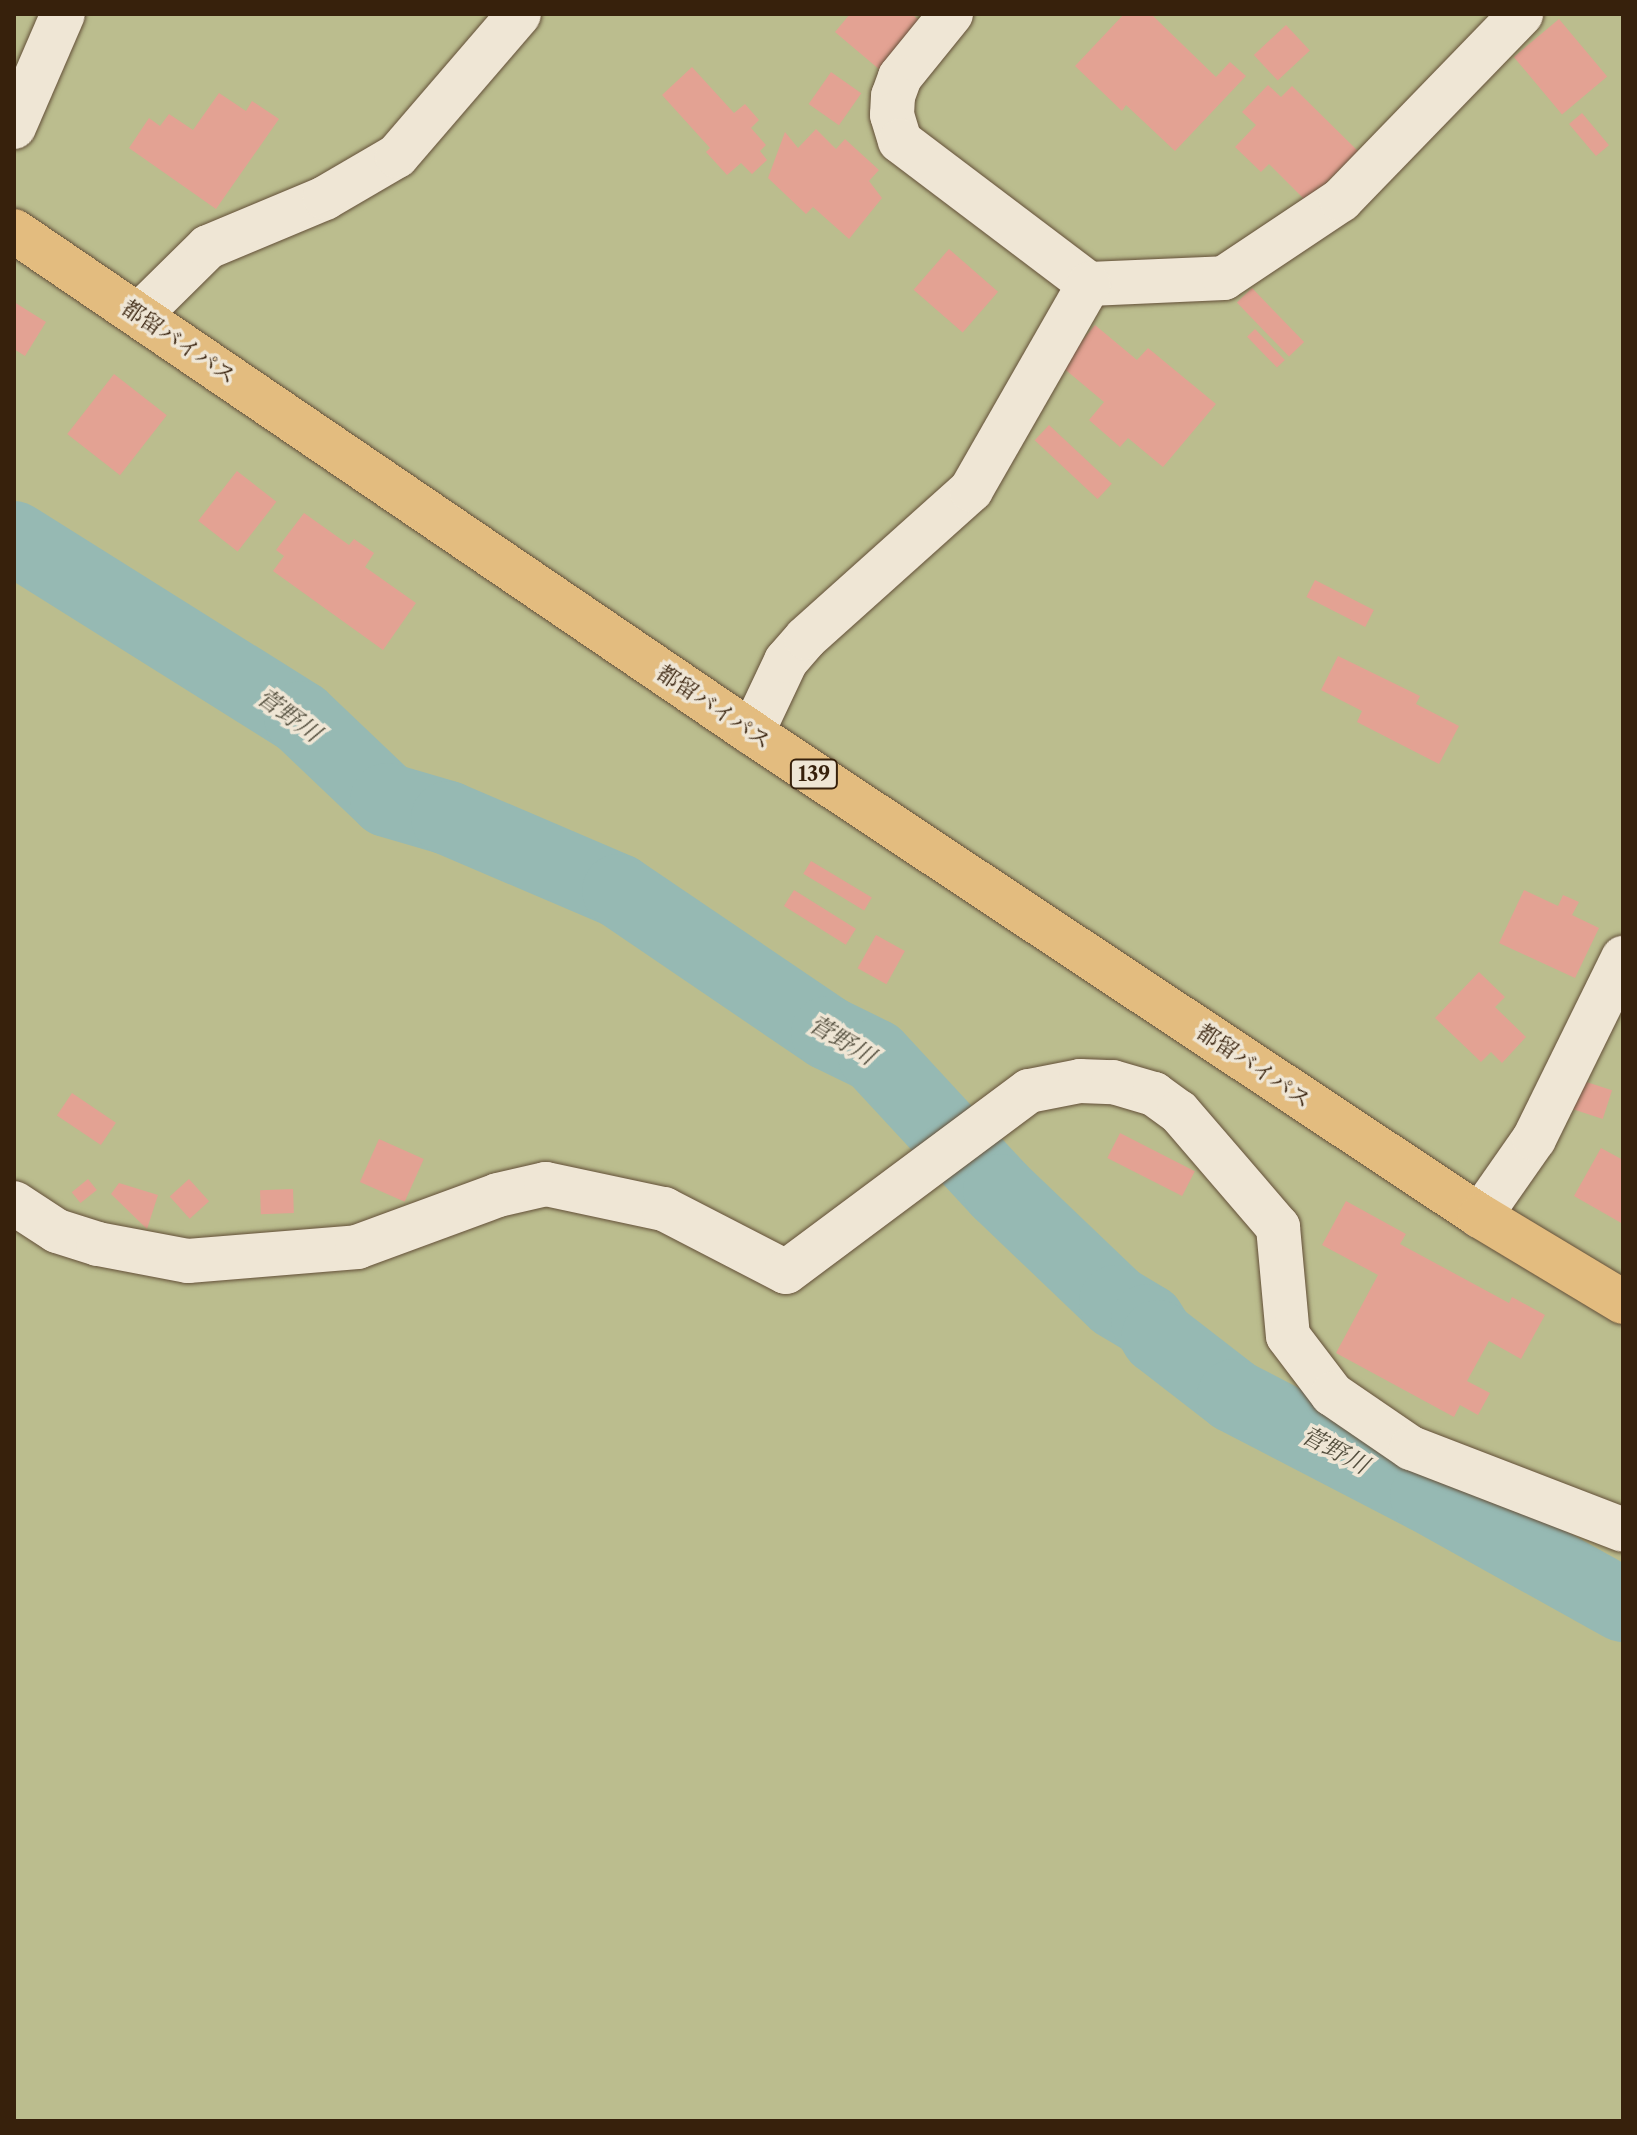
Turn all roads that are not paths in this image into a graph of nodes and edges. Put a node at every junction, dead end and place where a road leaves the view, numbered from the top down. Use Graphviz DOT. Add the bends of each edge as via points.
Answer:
graph roads {
  1 [pos="63,14"];
  2 [pos="519,14"];
  3 [pos="951,14"];
  4 [pos="1521,14"];
  5 [pos="14,127"];
  6 [pos="14,231"];
  7 [pos="1089,284"];
  8 [pos="139,315"];
  9 [pos="752,733"];
  10 [pos="1623,958"];
  11 [pos="14,1203"];
  12 [pos="1480,1216"];
  13 [pos="1623,1302"];
  14 [pos="1623,1530"];
  1 -- 5 [label="street"];
  2 -- 8 [label="street" via="397,156 325,198 208,247"];
  3 -- 7 [label="street" via="900,77 892,115 900,141"];
  4 -- 7 [label="street" via="1341,200 1224,278"];
  6 -- 8 [label="highway, 都留バイパス / 139"];
  7 -- 9 [label="street" via="971,490 806,638 786,661"];
  8 -- 9 [label="highway, 都留バイパス / 139"];
  9 -- 12 [label="highway, 都留バイパス / 139"];
  10 -- 12 [label="street" via="1534,1139"];
  11 -- 14 [label="street" via="57,1231 188,1261 357,1247 498,1195 546,1184 664,1209 786,1272 1029,1091 1080,1081 1113,1082 1154,1094 1179,1112 1278,1227 1288,1336 1332,1394 1411,1448"];
  12 -- 13 [label="highway, 都留バイパス / 139"];
}
